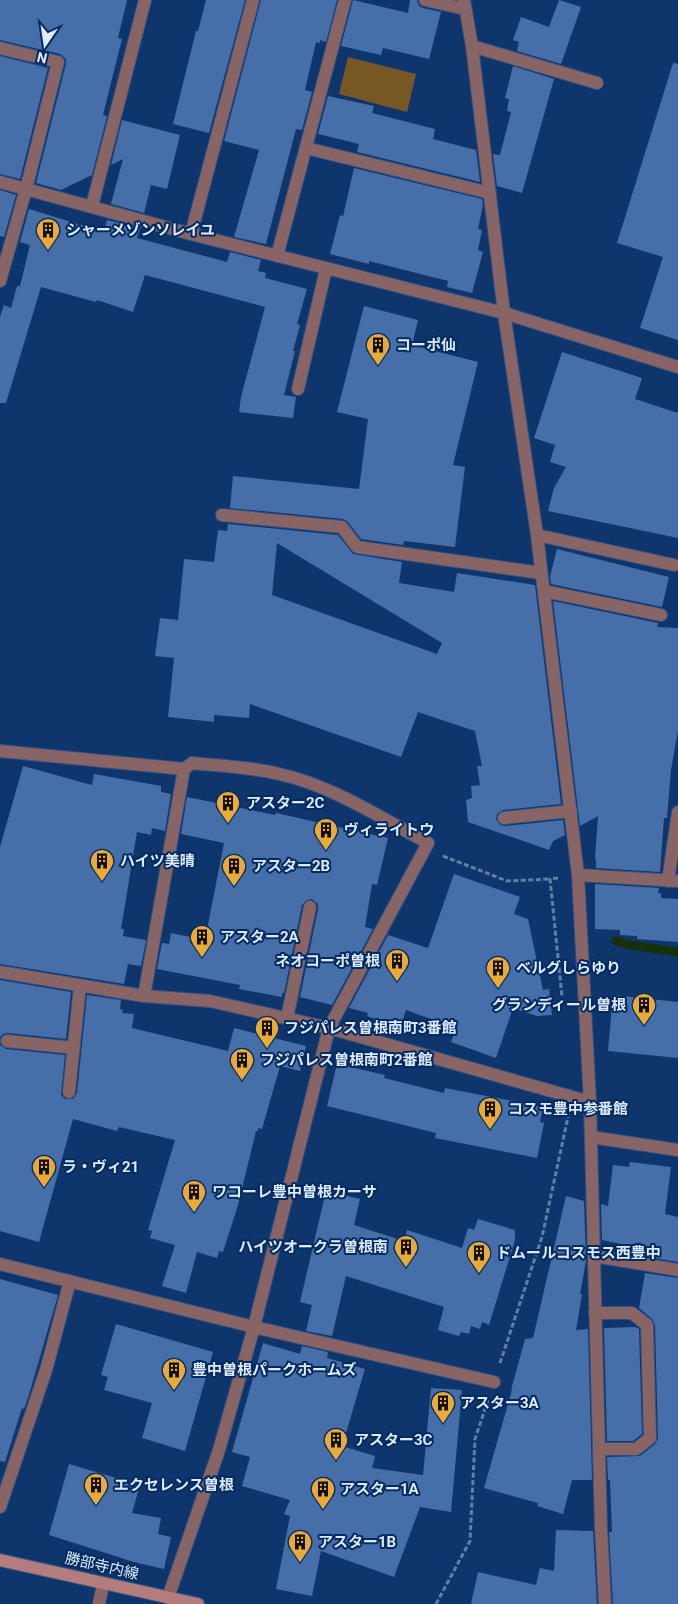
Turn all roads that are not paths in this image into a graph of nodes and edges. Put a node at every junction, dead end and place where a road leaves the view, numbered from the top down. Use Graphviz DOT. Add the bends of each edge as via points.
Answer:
graph roads {
  1 [pos="145,0"];
  2 [pos="253,0"];
  3 [pos="345,0"];
  4 [pos="425,0"];
  5 [pos="465,5"];
  6 [pos="472,46"];
  7 [pos="0,48"];
  8 [pos="597,84"];
  9 [pos="306,148"];
  10 [pos="0,182"];
  11 [pos="26,188"];
  12 [pos="490,193"];
  13 [pos="92,206"];
  14 [pos="192,234"];
  15 [pos="277,256"];
  16 [pos="326,269"];
  17 [pos="0,280"];
  18 [pos="504,313"];
  19 [pos="678,367"];
  20 [pos="298,389"];
  21 [pos="222,515"];
  22 [pos="537,535"];
  23 [pos="674,565"];
  24 [pos="541,573"];
  25 [pos="544,591"];
  26 [pos="660,615"];
  27 [pos="0,751"];
  28 [pos="184,770"];
  29 [pos="571,811"];
  30 [pos="678,812"];
  31 [pos="504,818"];
  32 [pos="578,874"];
  33 [pos="673,881"];
  34 [pos="310,907"];
  35 [pos="0,972"];
  36 [pos="80,986"];
  37 [pos="144,996"];
  38 [pos="287,1018"];
  39 [pos="329,1028"];
  40 [pos="7,1041"];
  41 [pos="74,1048"];
  42 [pos="69,1092"];
  43 [pos="590,1102"];
  44 [pos="591,1137"];
  45 [pos="678,1150"];
  46 [pos="594,1256"];
  47 [pos="0,1264"];
  48 [pos="678,1270"];
  49 [pos="70,1282"];
  50 [pos="595,1314"];
  51 [pos="254,1327"];
  52 [pos="494,1382"];
  53 [pos="599,1449"];
  54 [pos="0,1507"];
  55 [pos="0,1560"];
  56 [pos="104,1584"];
  57 [pos="168,1598"];
  58 [pos="99,1604"];
  59 [pos="198,1604"];
  60 [pos="605,1604"];
  1 -- 13 [label="street"];
  2 -- 14 [label="street"];
  3 -- 9 [label="street"];
  4 -- 5 [label="street"];
  5 -- 6 [label="street"];
  6 -- 8 [label="street"];
  6 -- 12 [label="street"];
  7 -- 11 [label="street" via="58,62"];
  9 -- 12 [label="street"];
  9 -- 15 [label="street"];
  10 -- 11 [label="street"];
  11 -- 13 [label="street"];
  11 -- 17 [label="street"];
  12 -- 18 [label="street"];
  13 -- 14 [label="street"];
  14 -- 15 [label="street"];
  15 -- 16 [label="street"];
  16 -- 18 [label="street"];
  16 -- 20 [label="street"];
  18 -- 19 [label="street"];
  18 -- 22 [label="street"];
  21 -- 24 [label="street" via="342,527 357,547"];
  22 -- 23 [label="street"];
  22 -- 24 [label="street"];
  24 -- 25 [label="street"];
  25 -- 26 [label="street"];
  25 -- 29 [label="street"];
  27 -- 28 [label="street"];
  28 -- 37 [label="street"];
  28 -- 39 [label="street" via="192,763 278,773 328,790 428,843"];
  29 -- 31 [label="street"];
  29 -- 32 [label="street"];
  30 -- 33 [label="street"];
  32 -- 33 [label="street"];
  32 -- 43 [label="street"];
  34 -- 38 [label="street"];
  35 -- 36 [label="street"];
  36 -- 37 [label="street"];
  36 -- 41 [label="street"];
  37 -- 38 [label="street" via="210,1001"];
  38 -- 39 [label="street"];
  39 -- 43 [label="street"];
  39 -- 51 [label="street"];
  40 -- 41 [label="street"];
  41 -- 42 [label="street"];
  43 -- 44 [label="street"];
  44 -- 45 [label="street"];
  44 -- 46 [label="street"];
  46 -- 48 [label="street"];
  46 -- 50 [label="street"];
  47 -- 49 [label="street"];
  49 -- 51 [label="street"];
  49 -- 54 [label="street" via="46,1370"];
  50 -- 53 [label="street"];
  50 -- 53 [label="street" via="632,1313 646,1325 650,1438 636,1449"];
  51 -- 52 [label="street"];
  51 -- 57 [label="street" via="219,1450"];
  53 -- 60 [label="street"];
  55 -- 56 [label="street, 勝部寺内線"];
  56 -- 57 [label="street, 勝部寺内線"];
  56 -- 58 [label="street"];
  57 -- 59 [label="street, 勝部寺内線"];
}
